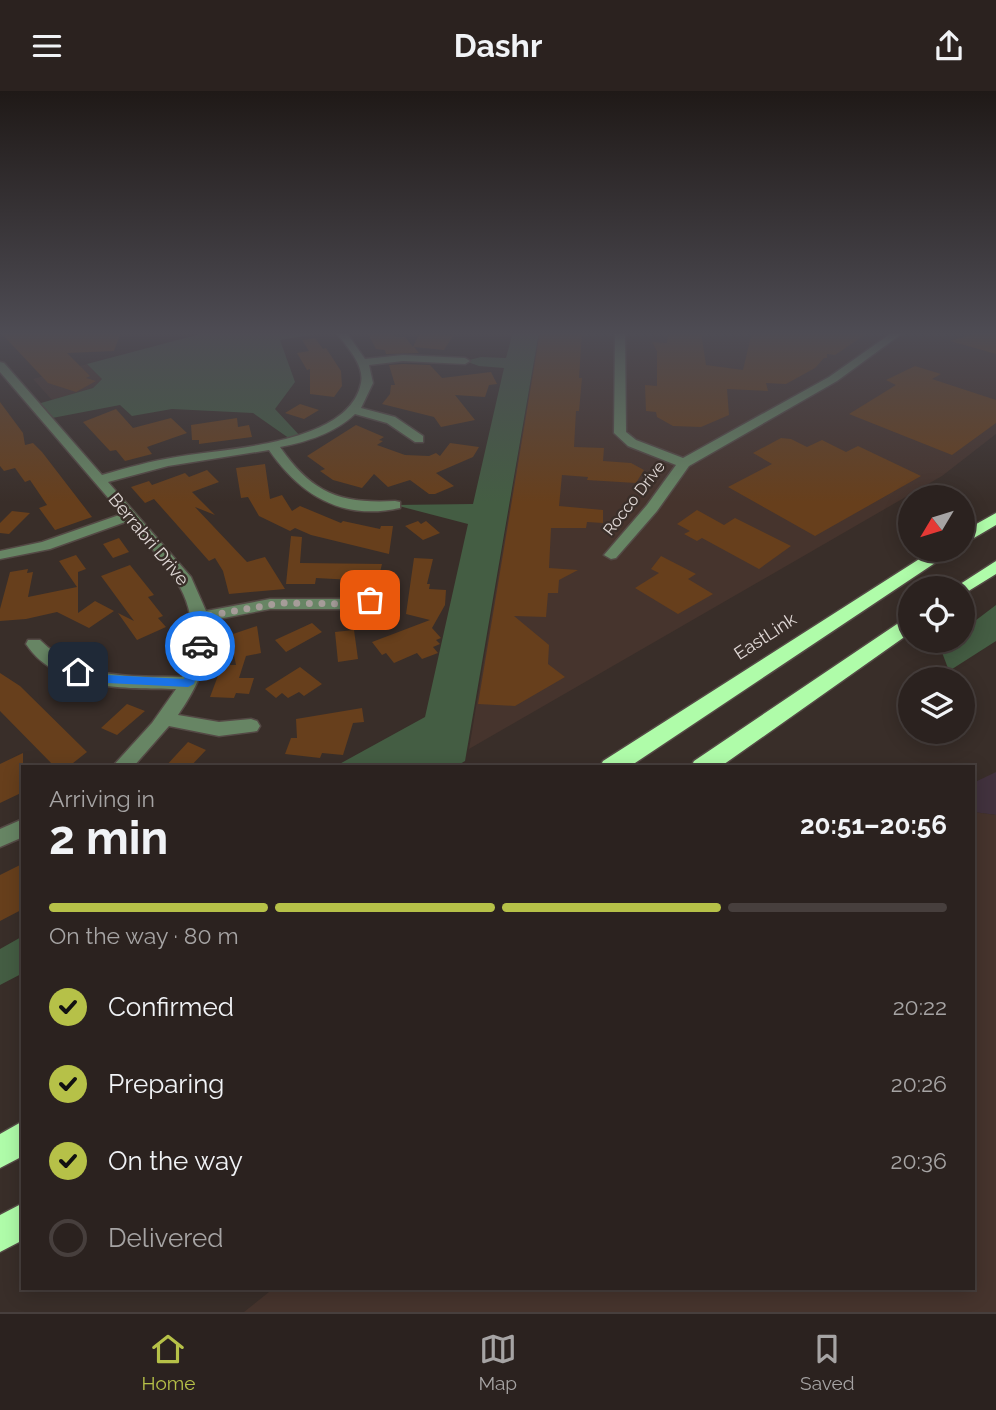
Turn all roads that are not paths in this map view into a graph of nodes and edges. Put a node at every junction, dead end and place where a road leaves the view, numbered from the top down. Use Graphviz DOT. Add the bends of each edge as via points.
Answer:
graph roads {
  1 [pos="21,389"];
  2 [pos="364,389"];
  3 [pos="620,389"];
  4 [pos="815,389"];
  5 [pos="352,409"];
  6 [pos="419,439"];
  7 [pos="273,447"];
  8 [pos="684,463"];
  9 [pos="100,481"];
  10 [pos="395,505"];
  11 [pos="130,516"];
  12 [pos="996,518"];
  13 [pos="975,532"];
  14 [pos="0,555"];
  15 [pos="611,555"];
  16 [pos="928,562"];
  17 [pos="996,566"];
  18 [pos="975,580"];
  19 [pos="370,600"];
  20 [pos="201,617"];
  21 [pos="898,632"];
  22 [pos="34,645"];
  23 [pos="188,684"];
  24 [pos="166,719"];
  25 [pos="251,726"];
  26 [pos="123,765"];
  27 [pos="614,765"];
  28 [pos="705,765"];
  29 [pos="21,828"];
  30 [pos="0,839"];
  31 [pos="21,1138"];
  32 [pos="0,1152"];
  33 [pos="21,1221"];
  34 [pos="0,1235"];
  1 -- 9 [label="street, Berrabri Drive"];
  2 -- 5 [label="street"];
  3 -- 8 [label="street" via="620,433 632,443"];
  4 -- 8 [label="street, Rocco Drive"];
  5 -- 6 [label="street" via="395,422"];
  5 -- 7 [label="street" via="317,432"];
  7 -- 9 [label="street" via="179,460"];
  7 -- 10 [label="street" via="293,476 320,494 353,505"];
  8 -- 15 [label="street, Rocco Drive"];
  9 -- 11 [label="street, Berrabri Drive"];
  11 -- 14 [label="street" via="46,546"];
  11 -- 20 [label="street, Berrabri Drive" via="186,580"];
  12 -- 13 [label="highway"];
  16 -- 27 [label="highway, EastLink"];
  17 -- 18 [label="highway"];
  19 -- 20 [label="street" via="280,603"];
  20 -- 23 [label="street, Berrabri Drive" via="199,653"];
  21 -- 28 [label="highway"];
  22 -- 23 [label="street" via="52,663 88,675"];
  23 -- 24 [label="street, Berrabri Drive"];
  24 -- 25 [label="street" via="219,729"];
  24 -- 26 [label="street, Berrabri Drive"];
  29 -- 30 [label="street"];
  31 -- 32 [label="highway"];
  33 -- 34 [label="highway"];
}
